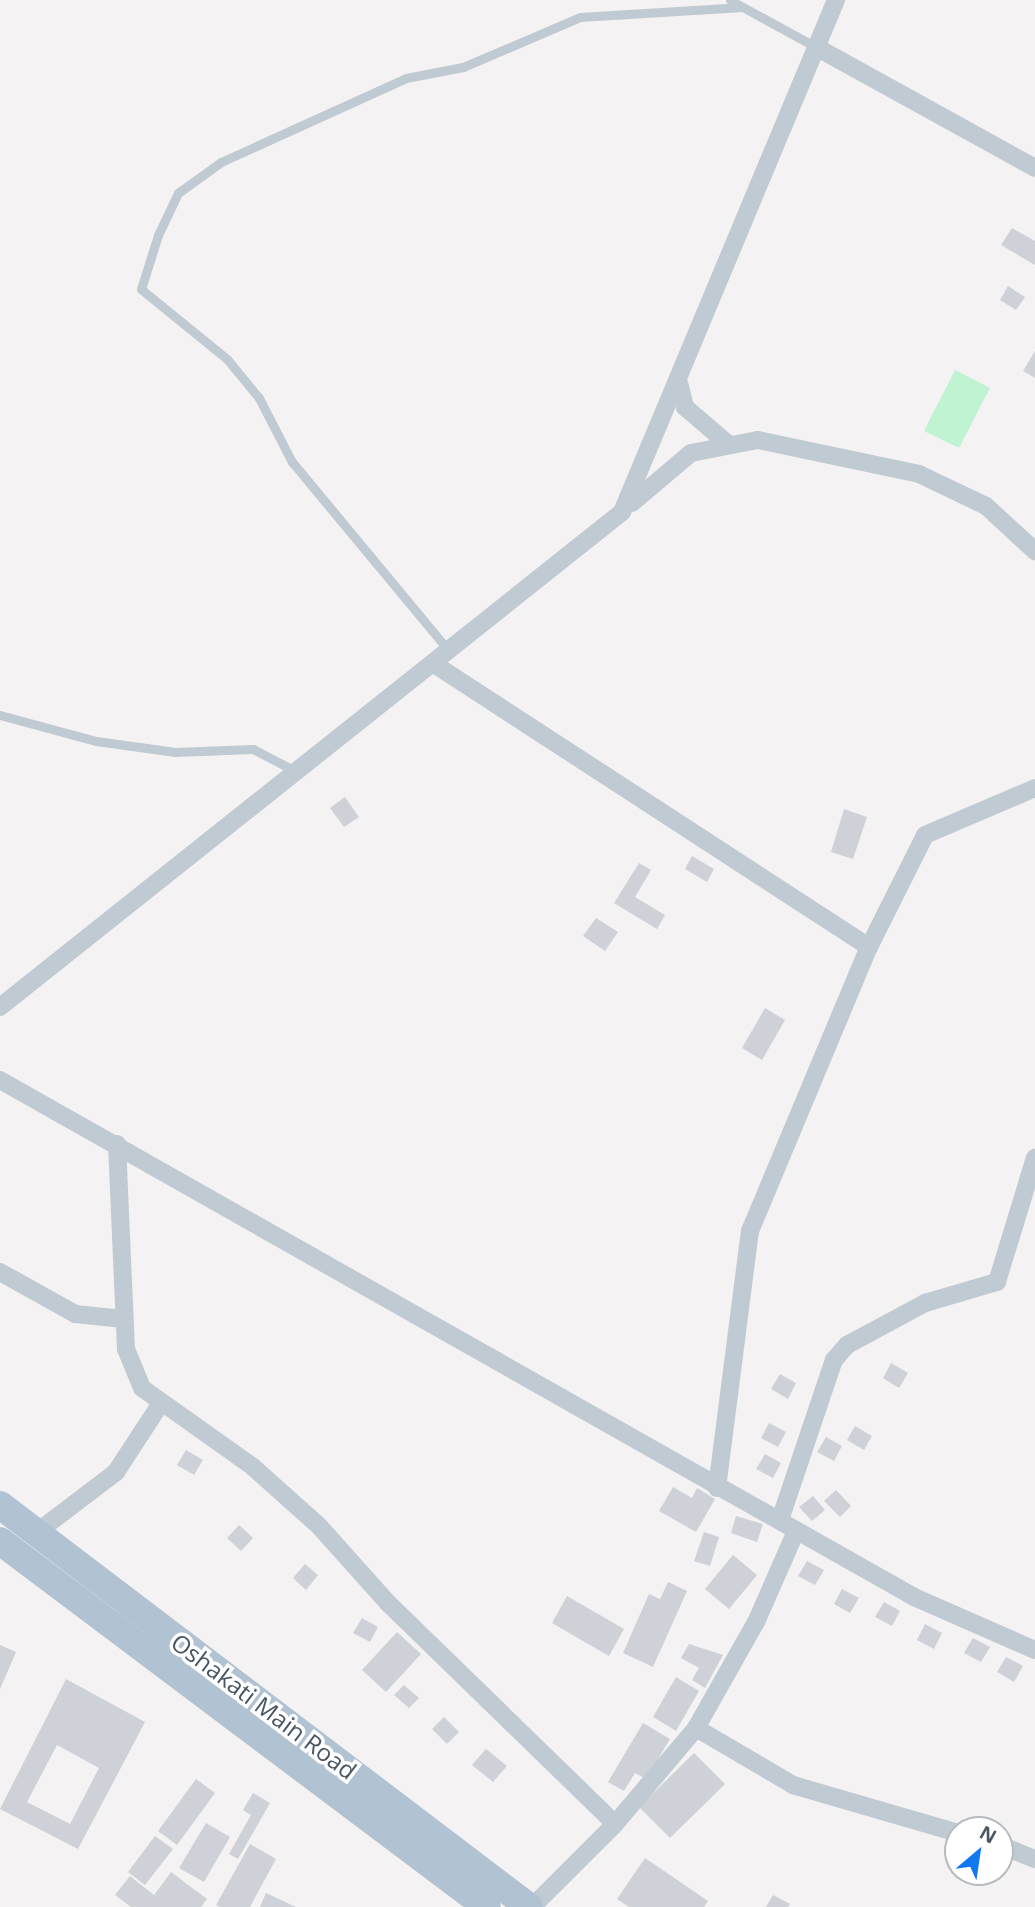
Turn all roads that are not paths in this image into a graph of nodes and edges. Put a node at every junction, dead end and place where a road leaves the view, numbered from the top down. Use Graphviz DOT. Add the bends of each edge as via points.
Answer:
graph roads {
  1 [pos="730,0"];
  2 [pos="836,0"];
  3 [pos="743,7"];
  4 [pos="816,47"];
  5 [pos="1035,168"];
  6 [pos="679,383"];
  7 [pos="729,445"];
  8 [pos="622,512"];
  9 [pos="1035,551"];
  10 [pos="449,651"];
  11 [pos="433,664"];
  12 [pos="0,715"];
  13 [pos="295,771"];
  14 [pos="1035,788"];
  15 [pos="869,947"];
  16 [pos="0,1007"];
  17 [pos="0,1080"];
  18 [pos="117,1144"];
  19 [pos="1035,1158"];
  20 [pos="0,1272"];
  21 [pos="124,1319"];
  22 [pos="161,1403"];
  23 [pos="717,1488"];
  24 [pos="0,1505"];
  25 [pos="780,1520"];
  26 [pos="796,1531"];
  27 [pos="36,1532"];
  28 [pos="0,1541"];
  29 [pos="1035,1650"];
  30 [pos="696,1728"];
  31 [pos="615,1824"];
  32 [pos="944,1829"];
  33 [pos="1014,1851"];
  34 [pos="1035,1859"];
  35 [pos="487,1907"];
  36 [pos="530,1907"];
  1 -- 3 [label="lane"];
  2 -- 4 [label="street"];
  3 -- 4 [label="lane"];
  3 -- 10 [label="lane" via="580,18 463,67 406,78 221,162 178,194 158,235 141,289 228,359 259,398 292,462"];
  4 -- 5 [label="street"];
  4 -- 6 [label="street"];
  6 -- 7 [label="street" via="685,408"];
  6 -- 8 [label="street"];
  7 -- 8 [label="street" via="691,453"];
  7 -- 9 [label="street" via="758,440 919,474 986,506"];
  8 -- 10 [label="street"];
  10 -- 11 [label="street"];
  11 -- 13 [label="street"];
  11 -- 15 [label="street"];
  12 -- 13 [label="lane" via="96,741 175,752 253,748"];
  13 -- 16 [label="street"];
  14 -- 15 [label="street" via="925,835"];
  15 -- 23 [label="street" via="750,1231"];
  17 -- 18 [label="street"];
  18 -- 21 [label="street"];
  18 -- 23 [label="street"];
  19 -- 25 [label="street" via="997,1282 925,1303 847,1345 834,1360"];
  20 -- 21 [label="street" via="75,1314"];
  21 -- 22 [label="street" via="132,1367 142,1388"];
  22 -- 27 [label="street" via="116,1472"];
  22 -- 31 [label="street" via="253,1467 319,1526 389,1604"];
  23 -- 25 [label="street"];
  24 -- 27 [label="main road, Oshakati Main Road"];
  25 -- 26 [label="street"];
  26 -- 29 [label="street" via="914,1597"];
  26 -- 30 [label="street" via="757,1620"];
  27 -- 36 [label="main road, Oshakati Main Road"];
  28 -- 35 [label="main road, Oshakati Main Road"];
  30 -- 31 [label="street"];
  30 -- 32 [label="street" via="793,1785"];
  31 -- 36 [label="street"];
  33 -- 34 [label="street"];
}
